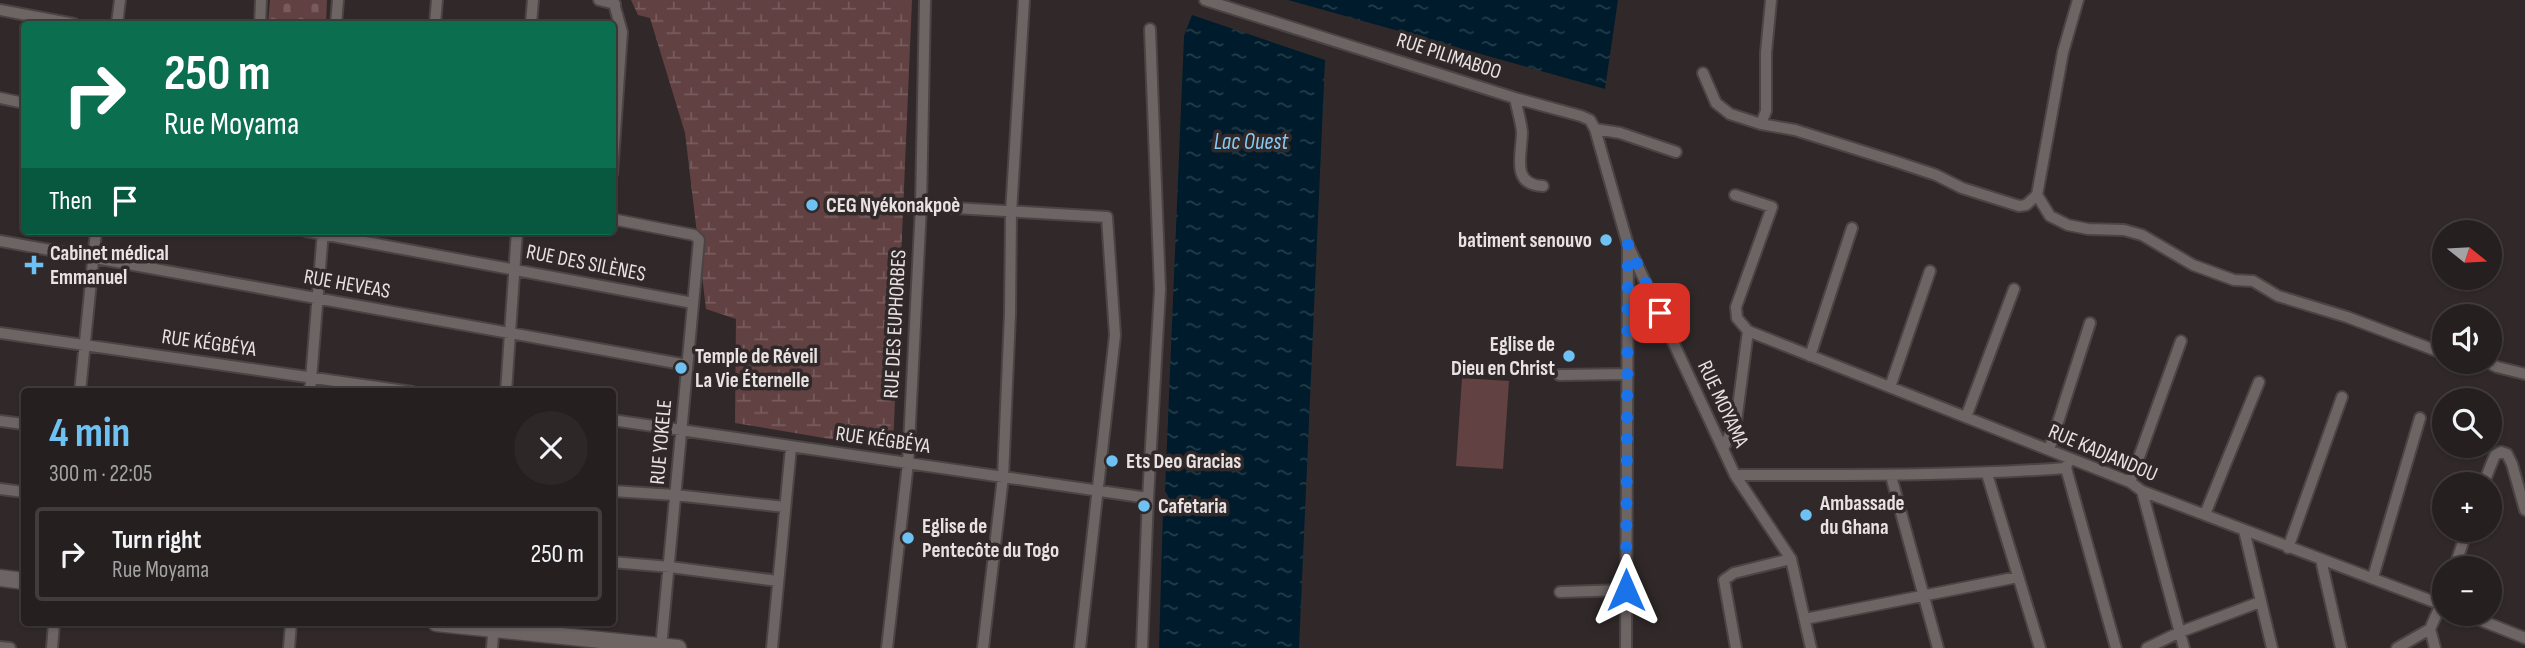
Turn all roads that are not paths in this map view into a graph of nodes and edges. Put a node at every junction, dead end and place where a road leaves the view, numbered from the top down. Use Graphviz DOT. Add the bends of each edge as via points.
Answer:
graph roads {
  1 [pos="120,0"];
  2 [pos="261,0"];
  3 [pos="338,0"];
  4 [pos="437,0"];
  5 [pos="533,0"];
  6 [pos="599,0"];
  7 [pos="925,0"];
  8 [pos="1024,0"];
  9 [pos="1205,0"];
  10 [pos="1771,0"];
  11 [pos="2078,0"];
  12 [pos="614,2"];
  13 [pos="0,10"];
  14 [pos="58,21"];
  15 [pos="117,21"];
  16 [pos="260,21"];
  17 [pos="336,21"];
  18 [pos="435,21"];
  19 [pos="531,21"];
  20 [pos="1150,29"];
  21 [pos="1703,73"];
  22 [pos="0,98"];
  23 [pos="1515,98"];
  24 [pos="21,102"];
  25 [pos="616,117"];
  26 [pos="1761,124"];
  27 [pos="1595,129"];
  28 [pos="1676,152"];
  29 [pos="1543,186"];
  30 [pos="1735,195"];
  31 [pos="2037,195"];
  32 [pos="921,206"];
  33 [pos="1011,213"];
  34 [pos="616,220"];
  35 [pos="1852,228"];
  36 [pos="96,235"];
  37 [pos="323,235"];
  38 [pos="338,235"];
  39 [pos="517,235"];
  40 [pos="0,242"];
  41 [pos="1628,244"];
  42 [pos="94,258"];
  43 [pos="514,270"];
  44 [pos="1930,271"];
  45 [pos="2014,289"];
  46 [pos="317,298"];
  47 [pos="692,303"];
  48 [pos="2090,323"];
  49 [pos="1748,331"];
  50 [pos="0,333"];
  51 [pos="511,333"];
  52 [pos="2181,341"];
  53 [pos="85,345"];
  54 [pos="2432,349"];
  55 [pos="1810,356"];
  56 [pos="687,365"];
  57 [pos="2502,368"];
  58 [pos="2525,373"];
  59 [pos="1559,374"];
  60 [pos="1628,374"];
  61 [pos="311,377"];
  62 [pos="2259,382"];
  63 [pos="1890,387"];
  64 [pos="80,388"];
  65 [pos="310,388"];
  66 [pos="385,388"];
  67 [pos="506,388"];
  68 [pos="2342,397"];
  69 [pos="1965,417"];
  70 [pos="2420,418"];
  71 [pos="0,421"];
  72 [pos="616,422"];
  73 [pos="21,424"];
  74 [pos="681,430"];
  75 [pos="791,446"];
  76 [pos="1723,449"];
  77 [pos="2049,450"];
  78 [pos="908,463"];
  79 [pos="2067,463"];
  80 [pos="2488,472"];
  81 [pos="1987,474"];
  82 [pos="1735,475"];
  83 [pos="1891,476"];
  84 [pos="1003,477"];
  85 [pos="2130,482"];
  86 [pos="0,489"];
  87 [pos="616,491"];
  88 [pos="1097,491"];
  89 [pos="2142,491"];
  90 [pos="21,492"];
  91 [pos="675,495"];
  92 [pos="1148,498"];
  93 [pos="785,507"];
  94 [pos="2525,510"];
  95 [pos="2205,514"];
  96 [pos="2244,530"];
  97 [pos="2288,548"];
  98 [pos="1791,559"];
  99 [pos="2321,561"];
  100 [pos="616,562"];
  101 [pos="670,567"];
  102 [pos="2018,577"];
  103 [pos="0,578"];
  104 [pos="2373,578"];
  105 [pos="21,581"];
  106 [pos="778,581"];
  107 [pos="1626,590"];
  108 [pos="1560,592"];
  109 [pos="1923,596"];
  110 [pos="2432,598"];
  111 [pos="2260,602"];
  112 [pos="1805,619"];
  113 [pos="2432,625"];
  114 [pos="54,626"];
  115 [pos="291,626"];
  116 [pos="493,626"];
  117 [pos="2495,626"];
  118 [pos="2430,629"];
  119 [pos="2180,632"];
  120 [pos="2525,638"];
  121 [pos="0,647"];
  122 [pos="661,647"];
  123 [pos="10,648"];
  124 [pos="52,648"];
  125 [pos="289,648"];
  126 [pos="492,648"];
  127 [pos="678,648"];
  128 [pos="772,648"];
  129 [pos="887,648"];
  130 [pos="984,648"];
  131 [pos="1080,648"];
  132 [pos="1142,648"];
  133 [pos="1626,648"];
  134 [pos="1736,648"];
  135 [pos="1811,648"];
  136 [pos="1938,648"];
  137 [pos="2040,648"];
  138 [pos="2116,648"];
  139 [pos="2147,648"];
  140 [pos="2184,648"];
  141 [pos="2272,648"];
  142 [pos="2341,648"];
  143 [pos="2397,648"];
  144 [pos="2435,648"];
  1 -- 15 [label="street"];
  2 -- 16 [label="street"];
  3 -- 17 [label="street"];
  4 -- 18 [label="street"];
  5 -- 19 [label="street"];
  6 -- 12 [label="street"];
  7 -- 32 [label="street, RUE DES EUPHORBES"];
  8 -- 33 [label="street"];
  9 -- 23 [label="street, RUE PILIMABOO"];
  10 -- 26 [label="street" via="1766,111"];
  11 -- 31 [label="street" via="2063,52"];
  12 -- 25 [label="street" via="622,32"];
  13 -- 14 [label="street"];
  20 -- 92 [label="street" via="1160,290"];
  21 -- 26 [label="street" via="1716,103 1730,114"];
  22 -- 24 [label="street"];
  23 -- 27 [label="street, RUE PILIMABOO" via="1581,116"];
  23 -- 29 [label="street" via="1522,130 1519,168 1532,186"];
  26 -- 31 [label="street" via="1897,162 2019,206"];
  27 -- 28 [label="street, RUE PILIMABOO"];
  27 -- 41 [label="street, RUE MOYAMA"];
  30 -- 49 [label="street" via="1772,207 1736,307 1737,318"];
  31 -- 54 [label="street" via="2057,221 2142,234 2193,265 2252,281 2278,296"];
  32 -- 33 [label="street"];
  32 -- 78 [label="street, RUE DES EUPHORBES"];
  33 -- 84 [label="street"];
  33 -- 88 [label="street" via="1107,217 1115,335"];
  34 -- 47 [label="street, RUE YOKELE" via="694,235 699,240"];
  35 -- 55 [label="street"];
  36 -- 42 [label="street"];
  37 -- 46 [label="street"];
  38 -- 43 [label="street, RUE DES SILÈNES"];
  39 -- 43 [label="street"];
  40 -- 42 [label="street, RUE HEVEAS"];
  41 -- 60 [label="street"];
  41 -- 76 [label="street, RUE MOYAMA"];
  42 -- 46 [label="street, RUE HEVEAS"];
  42 -- 53 [label="street"];
  43 -- 47 [label="street, RUE DES SILÈNES"];
  43 -- 51 [label="street"];
  44 -- 63 [label="street"];
  45 -- 69 [label="street"];
  46 -- 51 [label="street, RUE HEVEAS"];
  46 -- 61 [label="street"];
  47 -- 56 [label="street, RUE YOKELE"];
  48 -- 77 [label="street"];
  49 -- 55 [label="street, RUE KADJANDOU"];
  49 -- 76 [label="street" via="1735,427"];
  50 -- 53 [label="street, RUE KÉGBÉYA"];
  51 -- 56 [label="street, RUE HEVEAS"];
  51 -- 67 [label="street"];
  52 -- 85 [label="street"];
  53 -- 61 [label="street, RUE KÉGBÉYA"];
  53 -- 64 [label="street"];
  55 -- 63 [label="street, RUE KADJANDOU"];
  56 -- 74 [label="street, RUE YOKELE"];
  57 -- 58 [label="street"];
  59 -- 60 [label="street"];
  60 -- 107 [label="street"];
  61 -- 65 [label="street"];
  61 -- 66 [label="street, RUE KÉGBÉYA"];
  62 -- 95 [label="street"];
  63 -- 69 [label="street, RUE KADJANDOU"];
  68 -- 97 [label="street"];
  69 -- 77 [label="street, RUE KADJANDOU"];
  70 -- 104 [label="street"];
  71 -- 73 [label="street"];
  72 -- 74 [label="street, RUE KÉGBÉYA"];
  74 -- 75 [label="street, RUE KÉGBÉYA"];
  74 -- 91 [label="street, RUE YOKELE"];
  75 -- 78 [label="street, RUE KÉGBÉYA"];
  75 -- 93 [label="street"];
  76 -- 82 [label="street, RUE MOYAMA"];
  77 -- 79 [label="street, RUE KADJANDOU"];
  78 -- 84 [label="street, RUE KÉGBÉYA"];
  78 -- 129 [label="street, RUE DES EUPHORBES"];
  79 -- 81 [label="street"];
  79 -- 85 [label="street, RUE KADJANDOU"];
  79 -- 138 [label="street"];
  80 -- 94 [label="street" via="2493,457 2503,455"];
  81 -- 83 [label="street"];
  81 -- 102 [label="street"];
  82 -- 83 [label="street"];
  82 -- 98 [label="street, RUE MOYAMA"];
  83 -- 109 [label="street"];
  84 -- 88 [label="street, RUE KÉGBÉYA"];
  84 -- 130 [label="street"];
  85 -- 89 [label="street, RUE KADJANDOU"];
  86 -- 90 [label="street"];
  87 -- 91 [label="street"];
  88 -- 92 [label="street, RUE KÉGBÉYA"];
  88 -- 131 [label="street"];
  89 -- 95 [label="street, RUE KADJANDOU"];
  89 -- 119 [label="street"];
  91 -- 93 [label="street"];
  91 -- 101 [label="street, RUE YOKELE"];
  92 -- 132 [label="street"];
  93 -- 106 [label="street"];
  95 -- 96 [label="street, RUE KADJANDOU"];
  96 -- 97 [label="street, RUE KADJANDOU"];
  96 -- 111 [label="street"];
  97 -- 99 [label="street, RUE KADJANDOU"];
  98 -- 112 [label="street, RUE MOYAMA"];
  98 -- 134 [label="street" via="1734,573 1724,580"];
  99 -- 104 [label="street, RUE KADJANDOU"];
  99 -- 142 [label="street"];
  100 -- 101 [label="street"];
  101 -- 106 [label="street"];
  101 -- 122 [label="street, RUE YOKELE"];
  102 -- 109 [label="street"];
  102 -- 137 [label="street"];
  103 -- 105 [label="street"];
  104 -- 110 [label="street, RUE KADJANDOU"];
  106 -- 128 [label="street"];
  107 -- 108 [label="street"];
  107 -- 133 [label="street"];
  109 -- 112 [label="street"];
  109 -- 136 [label="street"];
  111 -- 119 [label="street"];
  111 -- 141 [label="street"];
  112 -- 135 [label="street, RUE MOYAMA"];
  113 -- 118 [label="street"];
  114 -- 124 [label="street"];
  115 -- 125 [label="street"];
  116 -- 122 [label="street"];
  116 -- 126 [label="street"];
  117 -- 120 [label="street"];
  118 -- 143 [label="street"];
  118 -- 144 [label="street"];
  119 -- 139 [label="street"];
  119 -- 140 [label="street"];
  121 -- 123 [label="street"];
  122 -- 127 [label="street"];
}
